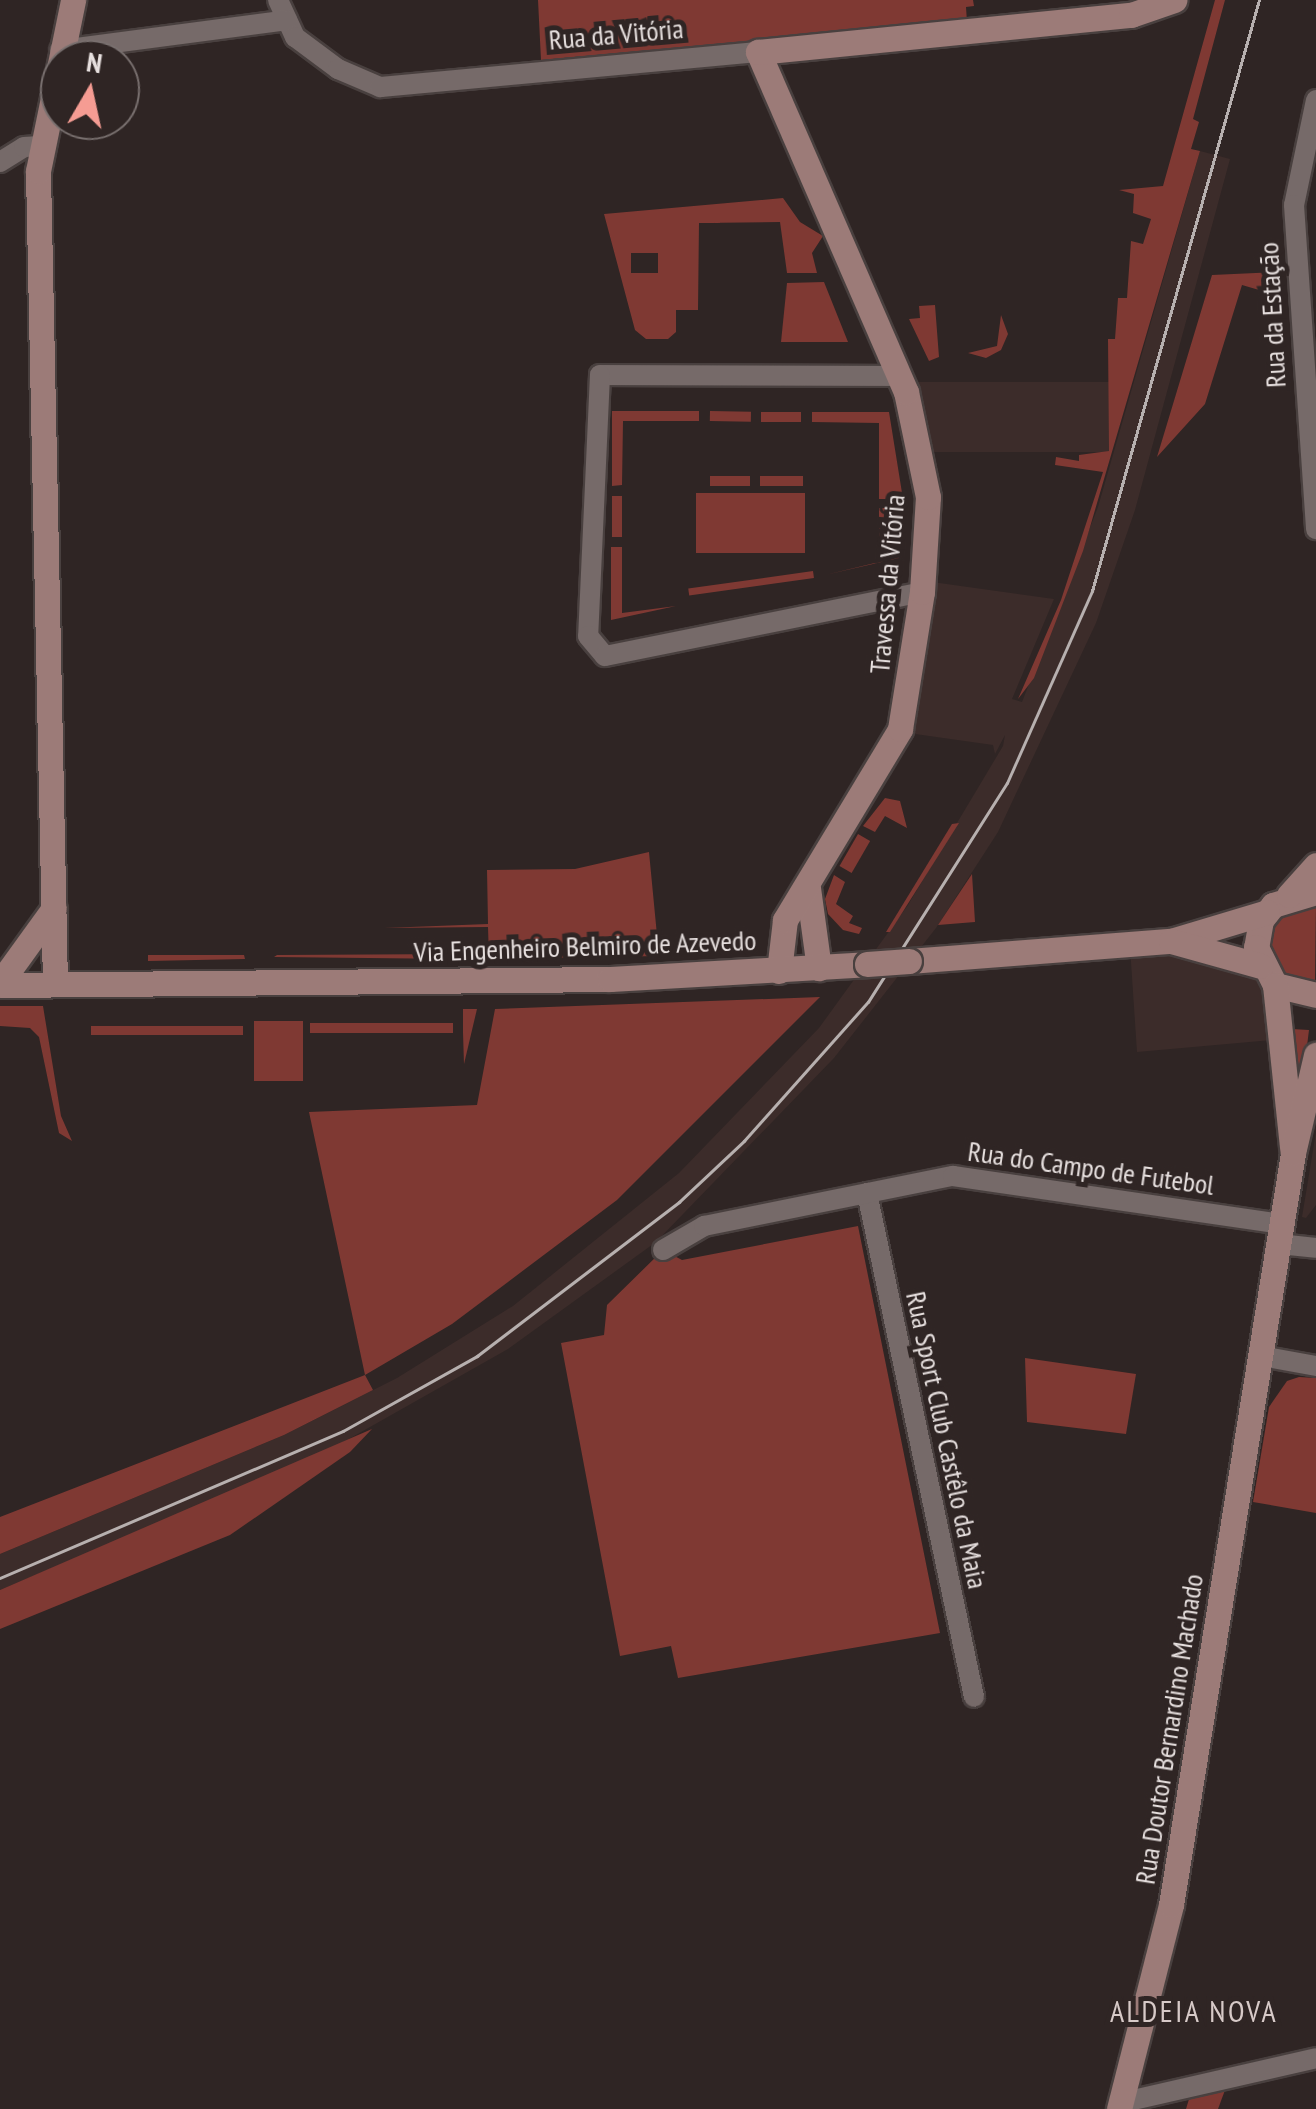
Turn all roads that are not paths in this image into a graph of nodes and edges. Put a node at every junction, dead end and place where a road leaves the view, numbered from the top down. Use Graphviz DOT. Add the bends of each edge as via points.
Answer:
graph roads {
  1 [pos="73,0"];
  2 [pos="278,0"];
  3 [pos="1174,0"];
  4 [pos="287,20"];
  5 [pos="63,40"];
  6 [pos="136,40"];
  7 [pos="758,52"];
  8 [pos="1316,100"];
  9 [pos="41,140"];
  10 [pos="40,146"];
  11 [pos="0,162"];
  12 [pos="899,376"];
  13 [pos="1316,528"];
  14 [pos="922,592"];
  15 [pos="1316,865"];
  16 [pos="808,888"];
  17 [pos="1316,892"];
  18 [pos="1290,895"];
  19 [pos="54,908"];
  20 [pos="1267,912"];
  21 [pos="1171,941"];
  22 [pos="819,968"];
  23 [pos="779,971"];
  24 [pos="1268,975"];
  25 [pos="0,984"];
  26 [pos="55,984"];
  27 [pos="1316,996"];
  28 [pos="1316,1055"];
  29 [pos="1293,1153"];
  30 [pos="867,1193"];
  31 [pos="1281,1234"];
  32 [pos="1316,1248"];
  33 [pos="663,1250"];
  34 [pos="1262,1356"];
  35 [pos="1316,1366"];
  36 [pos="974,1697"];
  37 [pos="1316,2058"];
  38 [pos="1120,2106"];
  1 -- 5 [label="main road"];
  2 -- 4 [label="street, Rua da Vitória"];
  3 -- 7 [label="main road, Rua da Vitória" via="1131,15"];
  4 -- 6 [label="street"];
  4 -- 7 [label="street, Rua da Vitória" via="295,37 338,69 380,87"];
  7 -- 12 [label="main road, Travessa da Vitória"];
  8 -- 13 [label="street, Rua da Estação" via="1294,205"];
  9 -- 10 [label="main road"];
  10 -- 11 [label="street" via="24,147"];
  10 -- 19 [label="main road"];
  12 -- 14 [label="main road, Travessa da Vitória" via="928,497"];
  12 -- 14 [label="street" via="600,375 588,632 598,653"];
  14 -- 16 [label="main road, Travessa da Vitória" via="900,729"];
  15 -- 18 [label="main road, Via Engenheiro Belmiro de Azevedo"];
  16 -- 22 [label="main road"];
  16 -- 23 [label="main road, Travessa da Vitória" via="780,934"];
  17 -- 18 [label="main road"];
  18 -- 20 [label="main road, Via Engenheiro Belmiro de Azevedo"];
  19 -- 25 [label="main road"];
  19 -- 26 [label="main road"];
  20 -- 21 [label="main road, Via Engenheiro Belmiro de Azevedo"];
  20 -- 24 [label="main road" via="1256,938"];
  21 -- 22 [label="main road, Via Engenheiro Belmiro de Azevedo, bridge"];
  21 -- 24 [label="main road, Via Engenheiro Belmiro de Azevedo"];
  22 -- 23 [label="main road, Via Engenheiro Belmiro de Azevedo"];
  23 -- 26 [label="main road, Via Engenheiro Belmiro de Azevedo"];
  24 -- 27 [label="main road, Via Engenheiro Belmiro de Azevedo"];
  24 -- 29 [label="main road"];
  25 -- 26 [label="main road, Via Engenheiro Belmiro de Azevedo"];
  28 -- 29 [label="main road"];
  29 -- 31 [label="main road, Rua Doutor Bernardino Machado"];
  30 -- 31 [label="street, Rua do Campo de Futebol" via="952,1176"];
  30 -- 33 [label="street, Rua do Campo de Futebol" via="704,1226"];
  30 -- 36 [label="street, Rua Sport Club Castêlo da Maia"];
  31 -- 32 [label="street, Rua do Campo de Futebol"];
  31 -- 34 [label="main road, Rua Doutor Bernardino Machado"];
  34 -- 35 [label="street"];
  34 -- 38 [label="main road, Rua Doutor Bernardino Machado" via="1171,1905"];
  37 -- 38 [label="street"];
}
